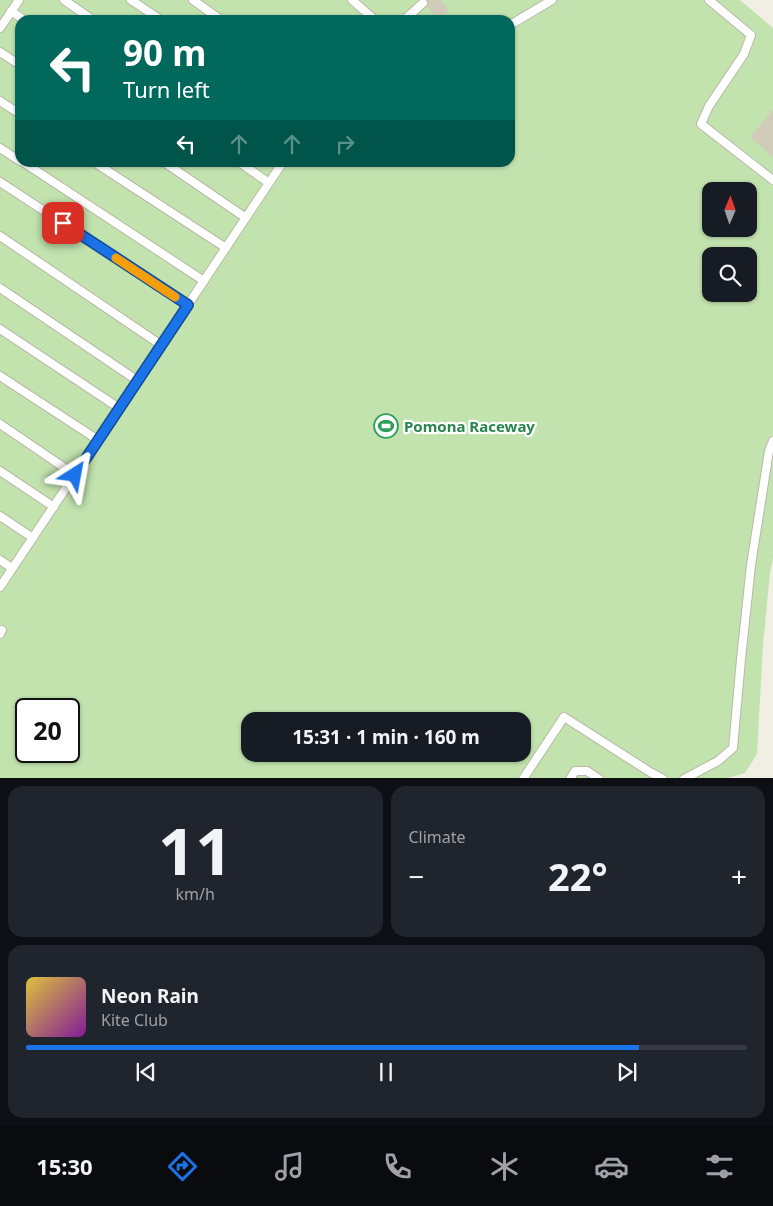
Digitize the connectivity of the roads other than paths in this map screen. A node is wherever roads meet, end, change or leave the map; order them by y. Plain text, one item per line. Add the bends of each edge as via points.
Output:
1 (19, 0) edge
2 (64, 0) edge
3 (131, 0) edge
4 (192, 0) edge
5 (352, 0) edge
6 (552, 0) edge
7 (708, 0) edge
8 (423, 2) dead end
9 (11, 12) junction
10 (16, 15) edge
11 (86, 15) edge
12 (154, 15) edge
13 (214, 15) edge
14 (369, 15) edge
15 (409, 15) edge
16 (515, 22) edge
17 (0, 28) edge
18 (0, 52) edge
19 (15, 62) edge
20 (0, 101) edge
21 (15, 111) edge
22 (0, 148) edge
23 (15, 158) edge
24 (29, 167) edge
25 (102, 167) edge
26 (171, 167) edge
27 (246, 167) edge
28 (280, 167) edge
29 (773, 180) edge
30 (0, 182) edge
31 (269, 183) junction
32 (246, 218) junction
33 (0, 236) edge
34 (226, 248) junction
35 (204, 280) junction
36 (0, 288) edge
37 (188, 305) junction
38 (0, 329) edge
39 (162, 345) junction
40 (0, 376) edge
41 (138, 381) junction
42 (119, 408) junction
43 (0, 424) edge
44 (98, 440) junction
45 (773, 441) edge
46 (0, 471) edge
47 (75, 475) junction
48 (54, 507) junction
49 (0, 516) edge
50 (33, 538) junction
51 (0, 560) edge
52 (12, 568) junction
53 (0, 587) edge
54 (523, 778) edge
55 (570, 778) edge
56 (599, 778) edge
57 (663, 778) edge
58 (684, 778) edge

1 - 9 lane
2 - 11 lane
3 - 12 lane
4 - 13 lane
5 - 14 lane
6 - 16 lane
7 - 29 lane via 751,35 744,54 709,106 701,124
8 - 15 lane
9 - 10 lane
9 - 17 lane
18 - 19 lane
20 - 21 lane
22 - 23 lane
24 - 35 lane
25 - 34 lane
26 - 32 lane
27 - 31 lane
28 - 31 lane
30 - 37 lane
31 - 32 lane
32 - 34 lane
33 - 39 lane
34 - 35 lane
35 - 37 lane
36 - 41 lane
37 - 39 lane
38 - 42 lane
39 - 41 lane
40 - 44 lane
41 - 42 lane
42 - 44 lane
43 - 47 lane
44 - 47 lane
45 - 58 lane via 751,565 733,748
46 - 48 lane
47 - 48 lane
48 - 50 lane
49 - 50 lane
50 - 52 lane
51 - 52 lane
52 - 53 lane
54 - 57 lane via 564,717
55 - 56 lane via 575,771 587,771

